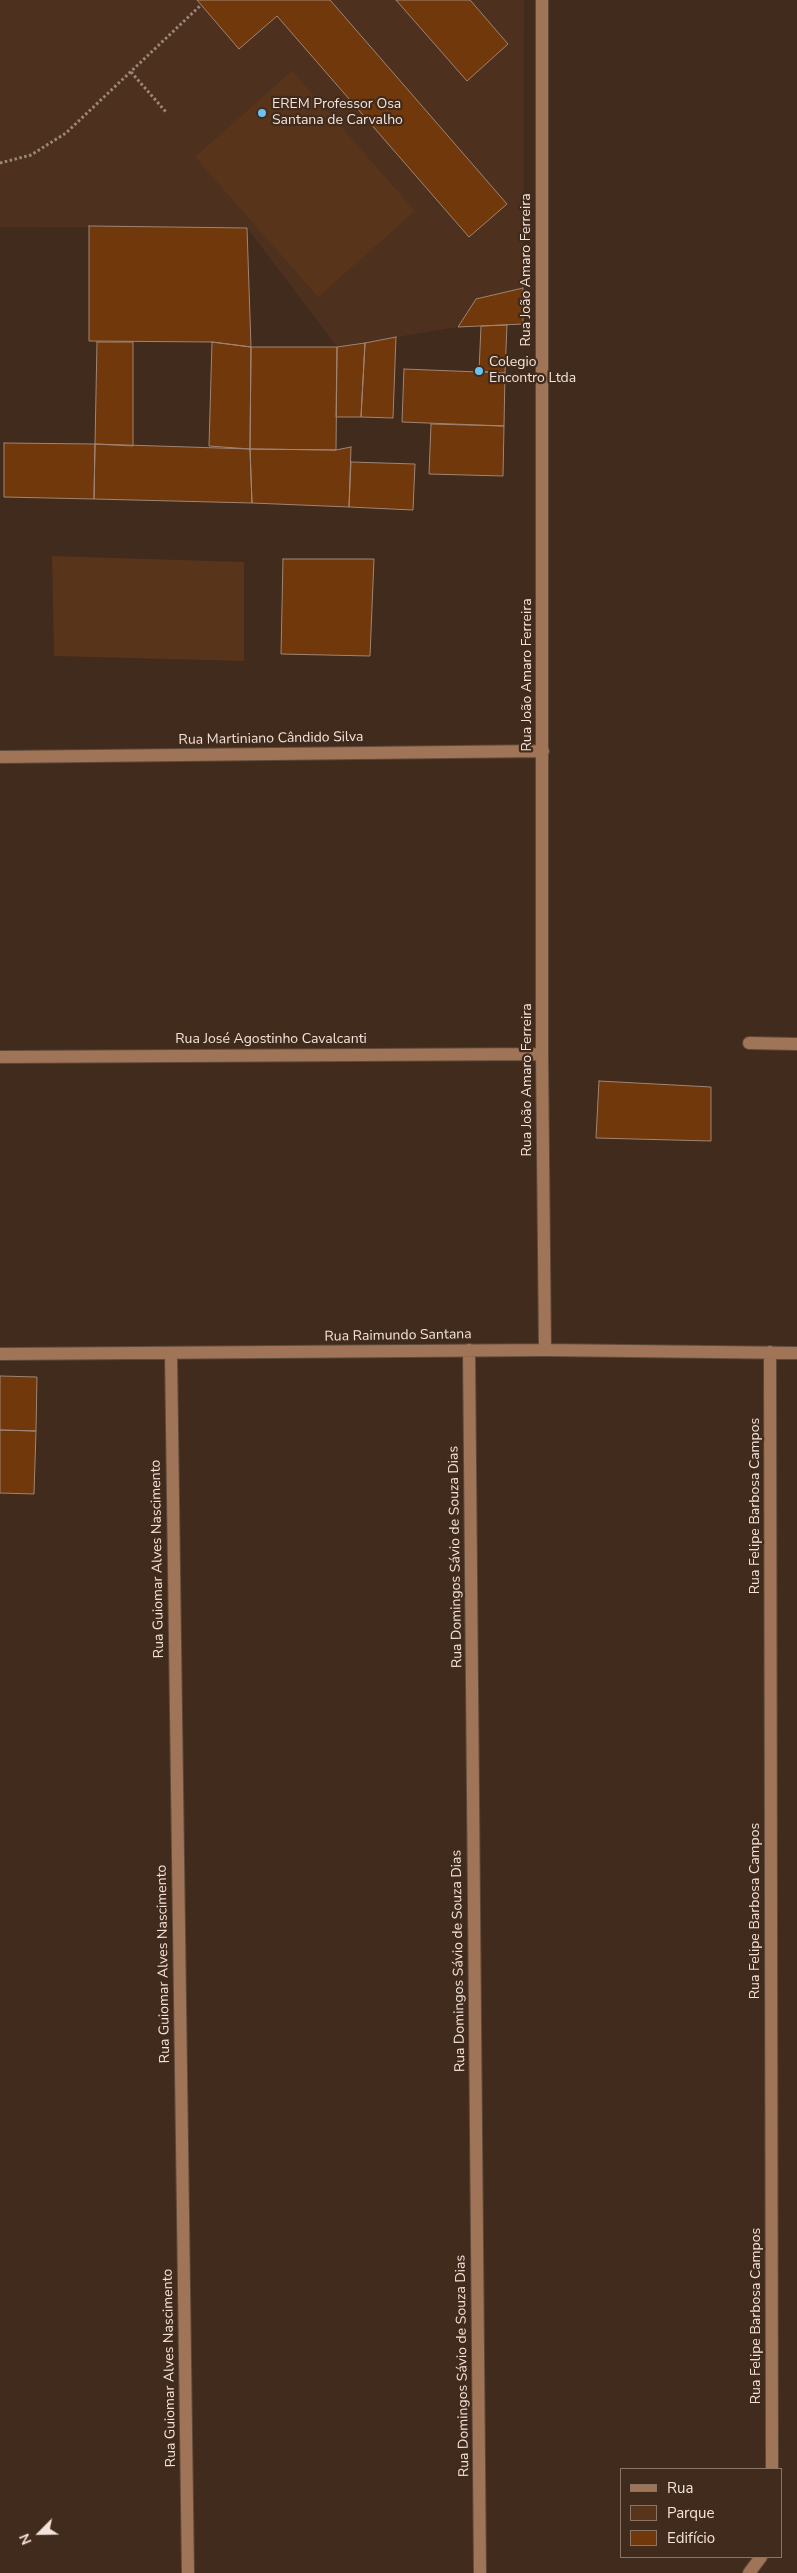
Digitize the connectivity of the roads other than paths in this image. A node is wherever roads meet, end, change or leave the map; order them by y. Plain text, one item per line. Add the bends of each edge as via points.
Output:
1 (542, 0) edge
2 (543, 751) junction
3 (0, 757) edge
4 (749, 1043) dead end
5 (797, 1044) edge
6 (542, 1054) junction
7 (0, 1057) edge
8 (469, 1350) junction
9 (545, 1350) junction
10 (770, 1352) junction
11 (797, 1353) edge
12 (0, 1354) edge
13 (171, 1354) junction
14 (772, 2468) edge
15 (760, 2558) edge
16 (188, 2573) edge
17 (480, 2573) edge
18 (750, 2573) edge

1 - 2 street, Rua João Amaro Ferreira
2 - 3 street, Rua Martiniano Cândido Silva
2 - 6 street, Rua João Amaro Ferreira
4 - 5 street
6 - 7 street, Rua José Agostinho Cavalcanti
6 - 9 street, Rua João Amaro Ferreira
8 - 9 street, Rua Raimundo Santana
8 - 13 street, Rua Raimundo Santana
8 - 17 street, Rua Domingos Sávio de Souza Dias
9 - 10 street, Rua Raimundo Santana
10 - 11 street, Rua Raimundo Santana
10 - 14 street, Rua Felipe Barbosa Campos
12 - 13 street, Rua Raimundo Santana
13 - 16 street, Rua Guiomar Alves Nascimento
15 - 18 street

